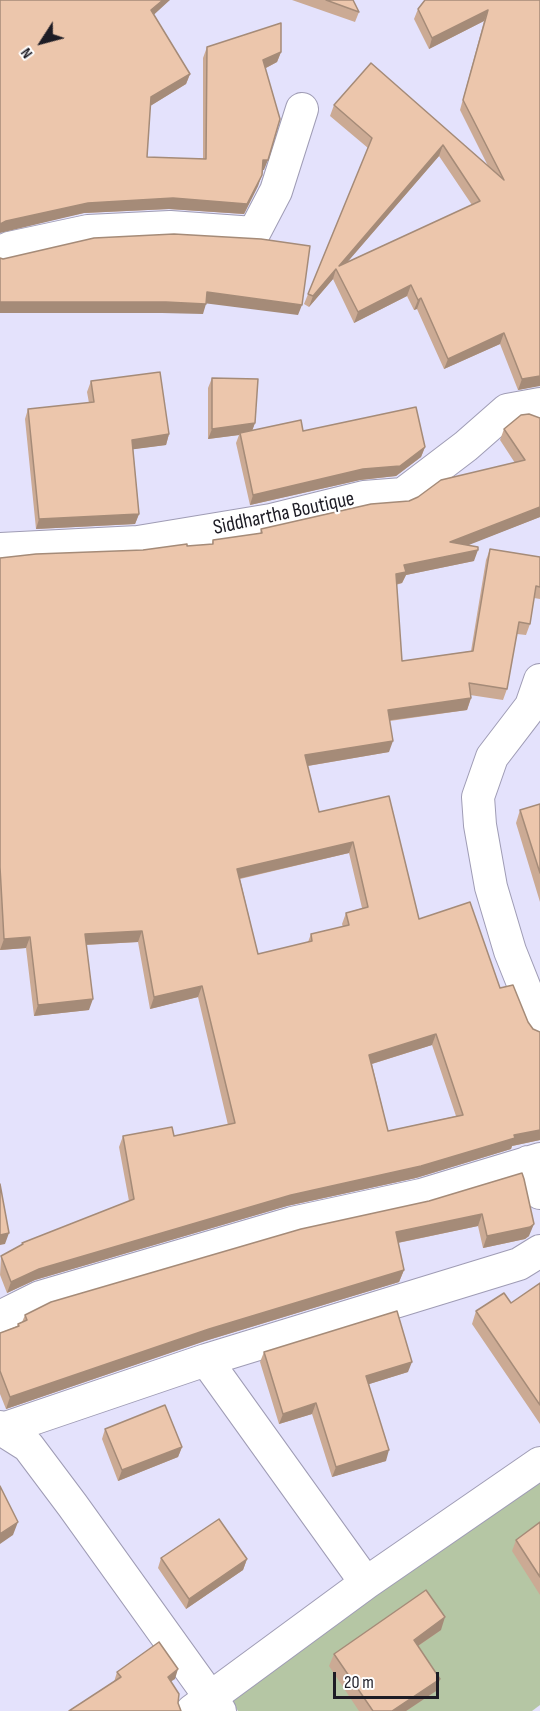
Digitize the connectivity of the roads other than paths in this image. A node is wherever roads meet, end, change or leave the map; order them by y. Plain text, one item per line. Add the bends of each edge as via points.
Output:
1 (302, 109) dead end
2 (0, 252) edge
3 (540, 404) edge
4 (0, 549) edge
5 (540, 680) edge
6 (540, 1026) edge
7 (534, 1160) edge
8 (540, 1193) edge
9 (540, 1251) edge
10 (0, 1317) edge
11 (206, 1360) junction
12 (0, 1429) edge
13 (540, 1463) edge
14 (366, 1583) junction
15 (208, 1707) edge

1 - 2 street via 276,191 254,233 170,227 88,231
3 - 4 street, Siddhartha Boutique via 507,410 403,494 364,497 271,520 138,542
5 - 6 street via 531,706 492,757 478,797 491,887 510,951
7 - 8 street
7 - 10 street via 421,1195 269,1230 40,1297
9 - 11 street via 519,1264
11 - 12 street
11 - 14 street
12 - 15 street via 28,1446 73,1506
13 - 14 street
14 - 15 street

